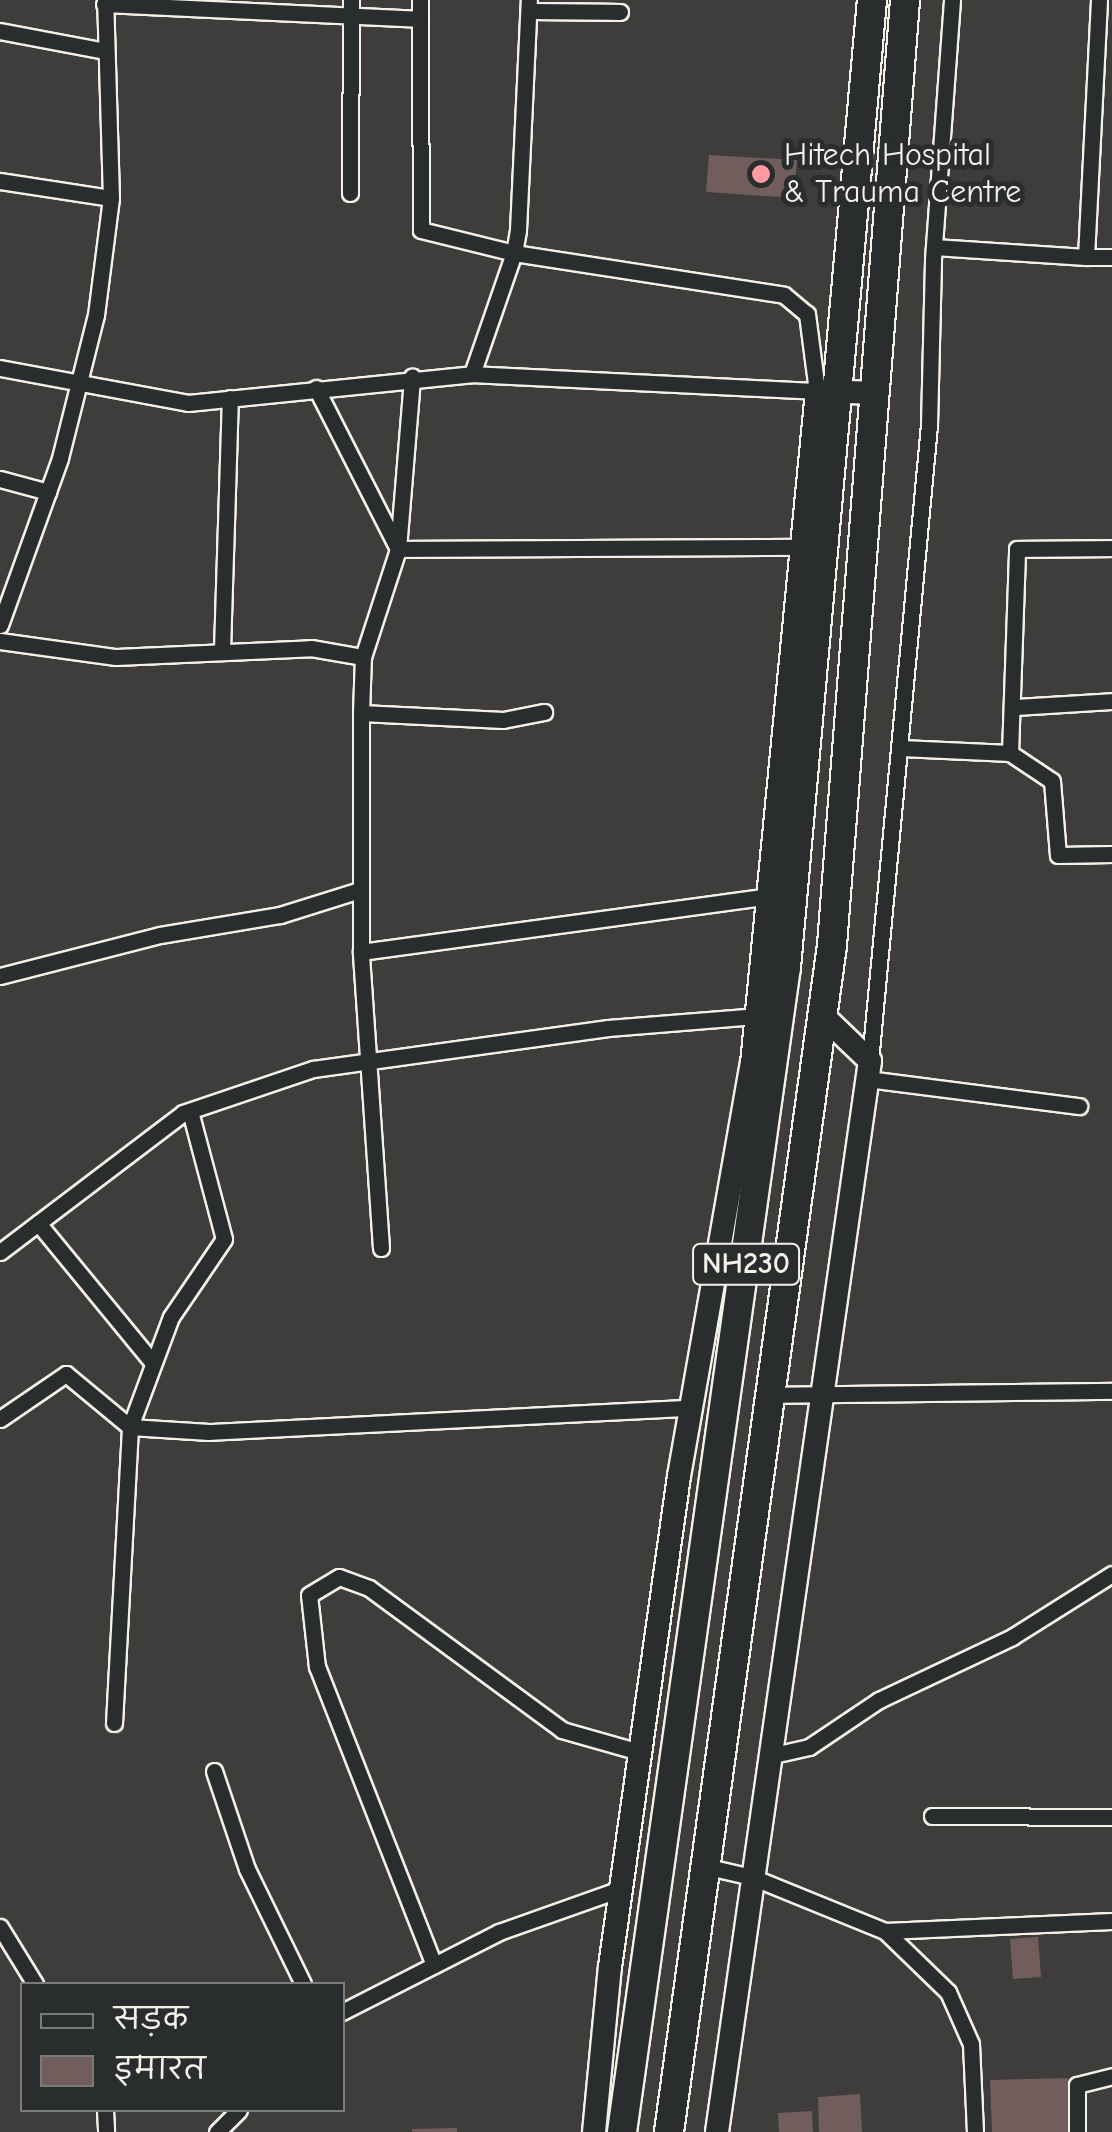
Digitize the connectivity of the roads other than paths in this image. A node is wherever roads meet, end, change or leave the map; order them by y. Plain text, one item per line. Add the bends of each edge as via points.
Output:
1 (420, 0) edge
2 (872, 0) edge
3 (905, 0) edge
4 (952, 0) edge
5 (1099, 0) edge
6 (105, 2) edge
7 (529, 6) edge
8 (351, 8) edge
9 (620, 12) dead end
10 (418, 20) junction
11 (0, 30) edge
12 (105, 50) junction
13 (1104, 66) edge
14 (1112, 155) edge
15 (1092, 156) junction
16 (0, 181) edge
17 (350, 193) dead end
18 (110, 198) junction
19 (934, 247) junction
20 (514, 254) junction
21 (1086, 257) junction
22 (1112, 258) edge
23 (0, 368) edge
24 (472, 374) junction
25 (412, 377) junction
26 (79, 382) junction
27 (316, 388) junction
28 (828, 392) junction
29 (876, 393) junction
30 (230, 398) junction
31 (0, 478) edge
32 (48, 492) junction
33 (805, 547) junction
34 (1112, 548) edge
35 (398, 549) junction
36 (0, 625) edge
37 (0, 641) edge
38 (222, 650) junction
39 (364, 657) junction
40 (1112, 701) edge
41 (1015, 707) junction
42 (544, 712) dead end
43 (361, 713) junction
44 (902, 748) junction
45 (1010, 752) junction
46 (1112, 854) edge
47 (360, 890) junction
48 (768, 896) junction
49 (360, 952) junction
50 (0, 976) edge
51 (756, 1016) junction
52 (824, 1016) junction
53 (764, 1058) junction
54 (368, 1061) junction
55 (868, 1070) junction
56 (1079, 1106) dead end
57 (190, 1111) junction
58 (38, 1223) junction
59 (381, 1248) dead end
60 (0, 1252) edge
61 (153, 1363) junction
62 (1112, 1391) edge
63 (766, 1395) junction
64 (818, 1398) junction
65 (691, 1408) junction
66 (0, 1419) edge
67 (130, 1427) junction
68 (1112, 1574) edge
69 (114, 1724) dead end
70 (643, 1753) junction
71 (769, 1756) junction
72 (214, 1772) dead end
73 (636, 1806) junction
74 (932, 1816) dead end
75 (1112, 1817) edge
76 (664, 1828) junction
77 (704, 1866) junction
78 (752, 1877) junction
79 (623, 1888) junction
80 (1112, 1921) edge
81 (0, 1927) edge
82 (885, 1931) junction
83 (434, 1965) junction
84 (35, 1982) edge
85 (302, 1982) edge
86 (345, 2010) edge
87 (1112, 2076) edge
88 (237, 2112) edge
89 (217, 2132) edge
90 (594, 2132) edge
91 (622, 2132) edge
92 (669, 2132) edge
93 (718, 2132) edge
94 (975, 2132) edge
95 (1077, 2132) edge

1 - 10 street
2 - 28 highway, NH230 via 845,331
3 - 29 highway, NH230
4 - 19 street
5 - 13 street
6 - 8 street
6 - 12 street
7 - 9 street
7 - 20 street
8 - 10 street
8 - 17 street
10 - 20 street via 421,230
11 - 12 street
12 - 18 street
13 - 15 street
14 - 15 street
15 - 21 street
16 - 18 street
18 - 26 street via 96,314
19 - 21 street
19 - 44 street via 929,425
20 - 24 street
20 - 28 street via 784,295 807,314
21 - 22 street
23 - 26 street
24 - 25 street
24 - 28 street
25 - 27 street
25 - 35 street
26 - 30 street via 188,403
26 - 32 street
27 - 30 street
27 - 35 street
28 - 29 street
28 - 33 street
28 - 53 highway, NH230
29 - 52 highway, NH230
30 - 38 street
31 - 32 street
32 - 36 street
33 - 35 street
33 - 48 street
34 - 41 street via 1017,549
35 - 39 street
37 - 38 street via 116,657
38 - 39 street via 311,648
39 - 43 street
40 - 41 street
41 - 45 street
42 - 43 street via 503,720
43 - 47 street
44 - 45 street
44 - 55 street
45 - 46 street via 1052,781 1058,855
47 - 49 street
47 - 50 street
48 - 49 street
48 - 51 street
49 - 54 street
51 - 53 street
51 - 54 street via 608,1028
52 - 55 street
52 - 63 highway, NH230
53 - 65 street
53 - 76 highway, NH230
54 - 57 street via 313,1069
54 - 59 street
55 - 56 street
55 - 64 street
57 - 58 street
57 - 61 street via 224,1239 170,1317
58 - 60 street
58 - 61 street
61 - 67 street
62 - 64 street
63 - 64 street
63 - 77 highway, NH230
64 - 71 street
65 - 67 street via 209,1432
65 - 70 street
66 - 67 street via 66,1374
67 - 69 street
68 - 71 street via 1012,1637 879,1700 809,1746
70 - 73 street
70 - 83 street via 562,1730 370,1588 339,1577 308,1595 317,1667
71 - 78 street
72 - 85 street via 247,1869
73 - 76 street
73 - 79 street
74 - 75 street
76 - 91 highway, NH230
77 - 78 street
77 - 92 highway, NH230
78 - 82 street
78 - 93 street
79 - 83 street via 498,1932
79 - 90 street
80 - 82 street
81 - 84 street
82 - 94 street via 948,1992 972,2044
83 - 86 street
87 - 95 street via 1077,2084
88 - 89 street

